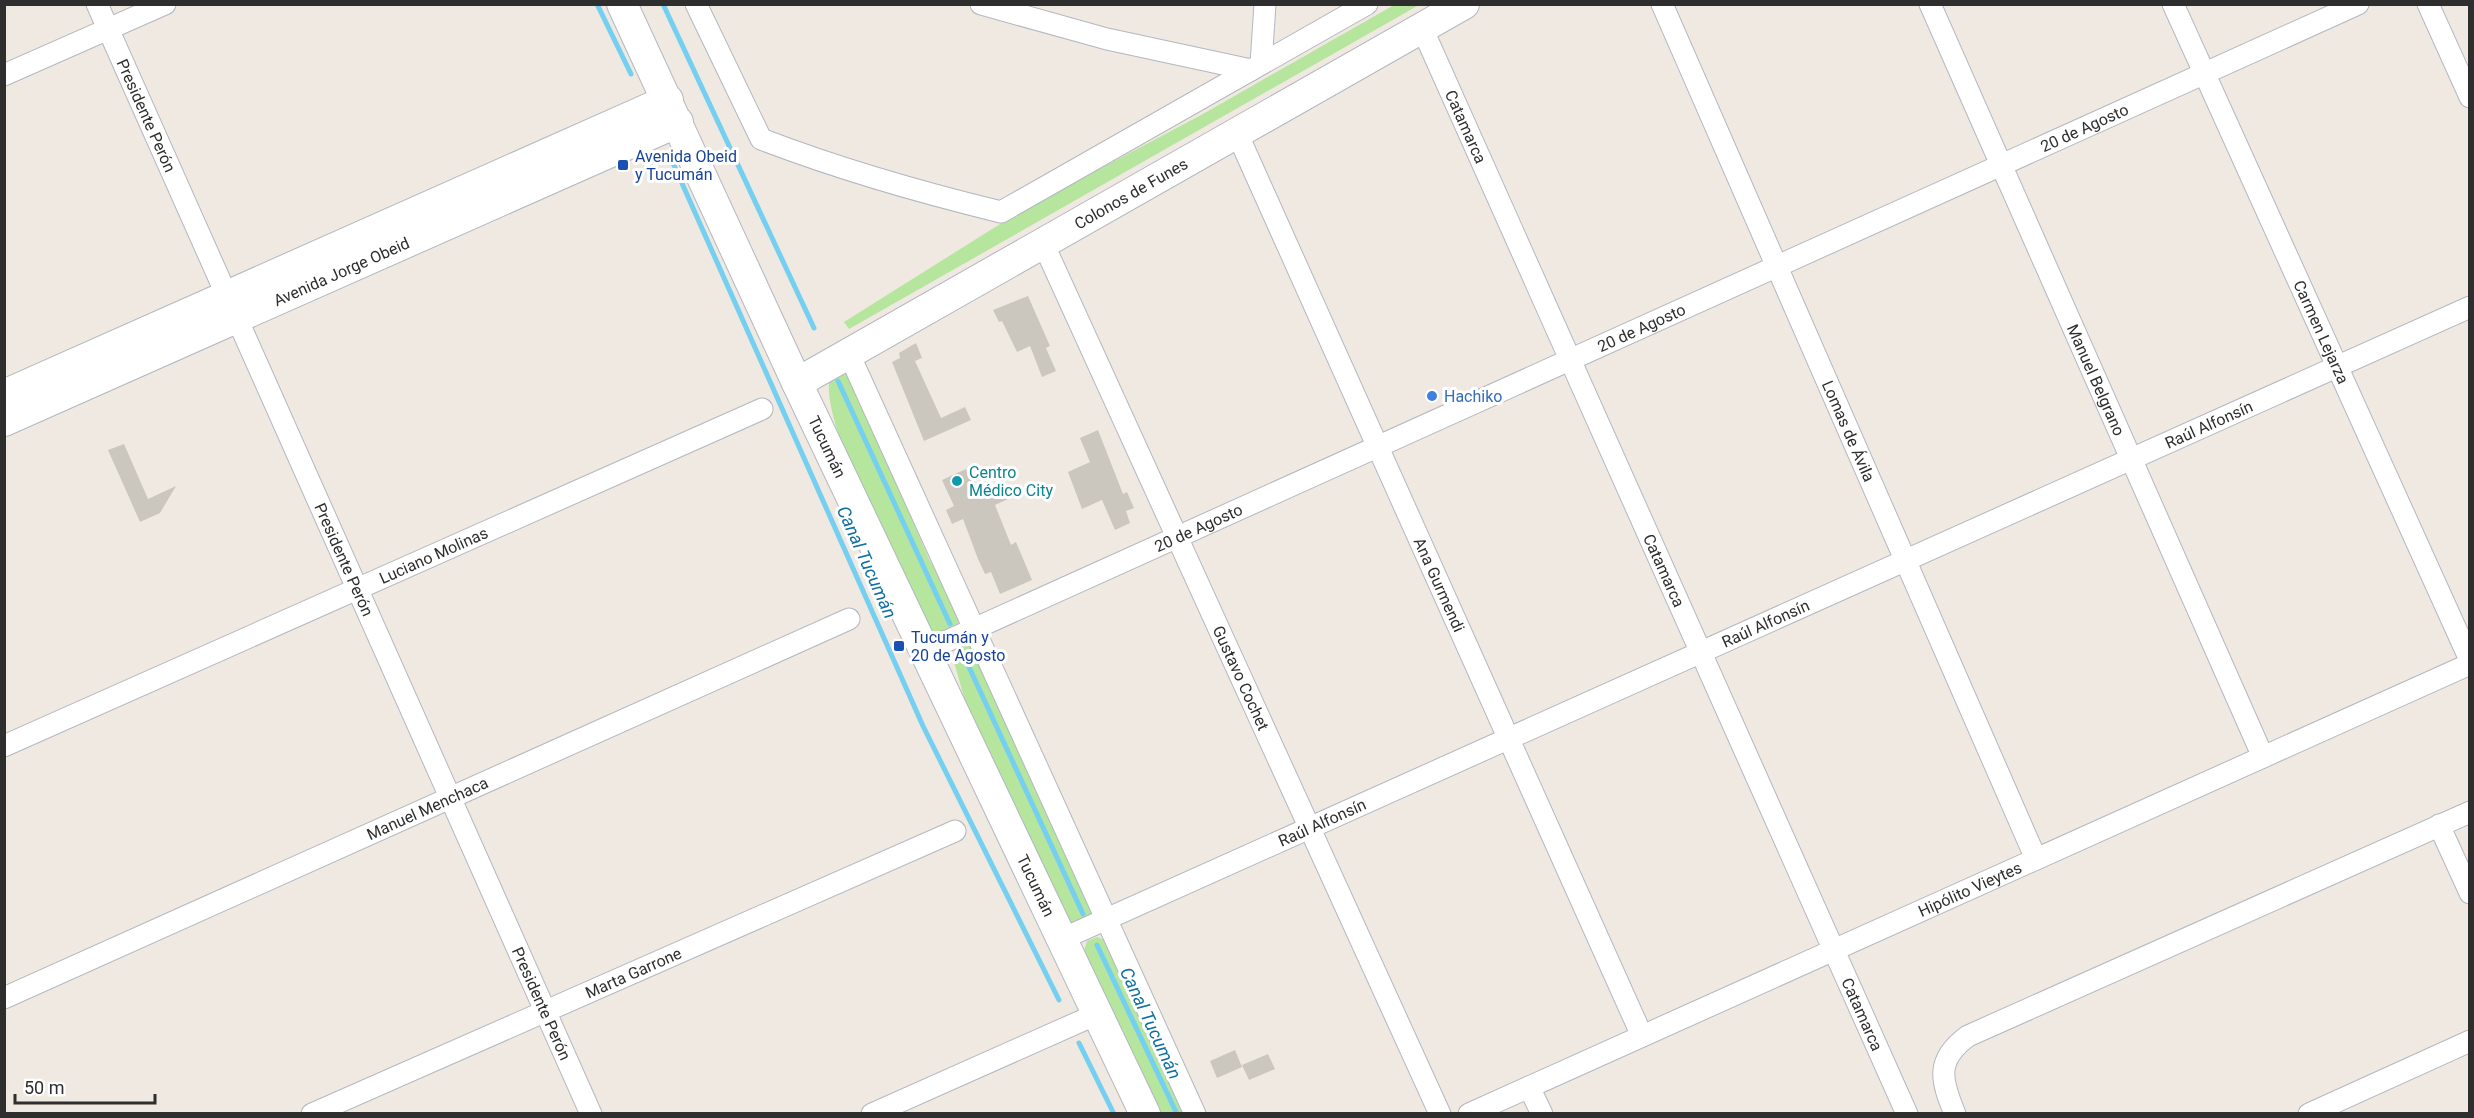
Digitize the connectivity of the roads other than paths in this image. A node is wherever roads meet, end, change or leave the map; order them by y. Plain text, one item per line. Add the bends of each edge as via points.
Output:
1 (97, 4) edge
2 (165, 4) edge
3 (622, 4) edge
4 (696, 4) edge
5 (981, 4) edge
6 (1265, 4) edge
7 (1367, 4) edge
8 (1464, 4) edge
9 (1662, 4) edge
10 (1930, 4) edge
11 (2173, 4) edge
12 (2358, 4) edge
13 (2428, 4) edge
14 (1422, 28) junction
15 (108, 30) junction
16 (1256, 67) junction
17 (2204, 74) junction
18 (4, 75) edge
19 (2469, 97) edge
20 (673, 111) junction
21 (1237, 134) junction
22 (2001, 166) junction
23 (1043, 243) junction
24 (1776, 267) junction
25 (232, 307) junction
26 (2469, 307) edge
27 (849, 354) junction
28 (1570, 360) junction
29 (2337, 366) junction
30 (797, 382) junction
31 (4, 395) edge
32 (762, 409) dead end
33 (4, 421) edge
34 (1377, 447) junction
35 (2131, 459) junction
36 (1177, 537) junction
37 (1905, 560) junction
38 (357, 589) junction
39 (849, 620) dead end
40 (974, 628) junction
41 (925, 651) junction
42 (1700, 652) junction
43 (2469, 662) edge
44 (1508, 738) junction
45 (4, 746) edge
46 (2263, 757) junction
47 (451, 798) junction
48 (2469, 812) edge
49 (2439, 825) junction
50 (1309, 828) junction
51 (955, 831) dead end
52 (2036, 859) junction
53 (2469, 893) edge
54 (1106, 919) junction
55 (1062, 939) junction
56 (1833, 950) junction
57 (4, 998) edge
58 (545, 1011) junction
59 (1097, 1014) junction
60 (1642, 1036) junction
61 (2469, 1041) edge
62 (1529, 1087) junction
63 (312, 1113) edge
64 (591, 1113) edge
65 (872, 1113) edge
66 (1145, 1113) edge
67 (1195, 1113) edge
68 (1440, 1113) edge
69 (1469, 1113) edge
70 (1542, 1113) edge
71 (1907, 1113) edge
72 (1955, 1113) edge
73 (2308, 1113) edge

1 - 15 street, Presidente Perón
2 - 15 street
3 - 20 main road, Tucumán
4 - 16 street via 761,139 916,191 1000,212
5 - 16 street via 1107,39
6 - 16 street
7 - 16 street
8 - 14 main road, Colonos de Funes
9 - 24 street, Lomas de Ávila
10 - 22 street, Manuel Belgrano
11 - 17 street, Carmen Lejarza
12 - 17 street, 20 de Agosto
13 - 19 street
14 - 21 main road, Colonos de Funes
14 - 28 street, Catamarca
15 - 18 street
15 - 25 street, Presidente Perón
17 - 22 street, 20 de Agosto
17 - 29 street, Carmen Lejarza
20 - 25 main road, Avenida Jorge Obeid
20 - 30 main road, Tucumán
21 - 23 main road, Colonos de Funes
21 - 34 street, Ana Gurmendi
22 - 24 street, 20 de Agosto
22 - 35 street, Manuel Belgrano
23 - 27 main road, Colonos de Funes
23 - 36 street, Gustavo Cochet
24 - 28 street, 20 de Agosto
24 - 37 street, Lomas de Ávila
25 - 31 main road, Avenida Jorge Obeid
25 - 33 main road, Avenida Jorge Obeid
25 - 38 street, Presidente Perón
26 - 29 street, Raúl Alfonsín
27 - 30 main road, Colonos de Funes
27 - 40 street
28 - 34 street, 20 de Agosto
28 - 42 street, Catamarca
29 - 35 street, Raúl Alfonsín
29 - 43 street, Carmen Lejarza
30 - 41 main road, Tucumán
32 - 38 street, Luciano Molinas
34 - 36 street, 20 de Agosto
34 - 44 street, Ana Gurmendi
35 - 37 street, Raúl Alfonsín
35 - 46 street, Manuel Belgrano
36 - 40 street, 20 de Agosto
36 - 50 street, Gustavo Cochet
37 - 42 street, Raúl Alfonsín
37 - 52 street, Lomas de Ávila
38 - 45 street, Luciano Molinas
38 - 47 street, Presidente Perón
39 - 47 street, Manuel Menchaca
40 - 41 street, 20 de Agosto
40 - 54 street
41 - 55 main road, Tucumán
42 - 44 street, Raúl Alfonsín
42 - 56 street, Catamarca
43 - 46 street, Hipólito Vieytes
44 - 50 street, Raúl Alfonsín
44 - 60 street, Ana Gurmendi
46 - 52 street, Hipólito Vieytes
47 - 57 street, Manuel Menchaca
47 - 58 street, Presidente Perón
48 - 49 street
49 - 53 street
49 - 72 street via 1968,1036 1953,1046 1943,1075
50 - 54 street, Raúl Alfonsín
50 - 68 street, Gustavo Cochet
51 - 58 street, Marta Garrone
52 - 56 street, Hipólito Vieytes
54 - 55 street, Raúl Alfonsín
54 - 67 street
55 - 59 main road, Tucumán
56 - 60 street, Hipólito Vieytes
56 - 71 street, Catamarca
58 - 63 street, Marta Garrone
58 - 64 street, Presidente Perón
59 - 65 street
59 - 66 main road, Tucumán
60 - 62 street, Hipólito Vieytes
61 - 73 street
62 - 69 street, Hipólito Vieytes
62 - 70 street

